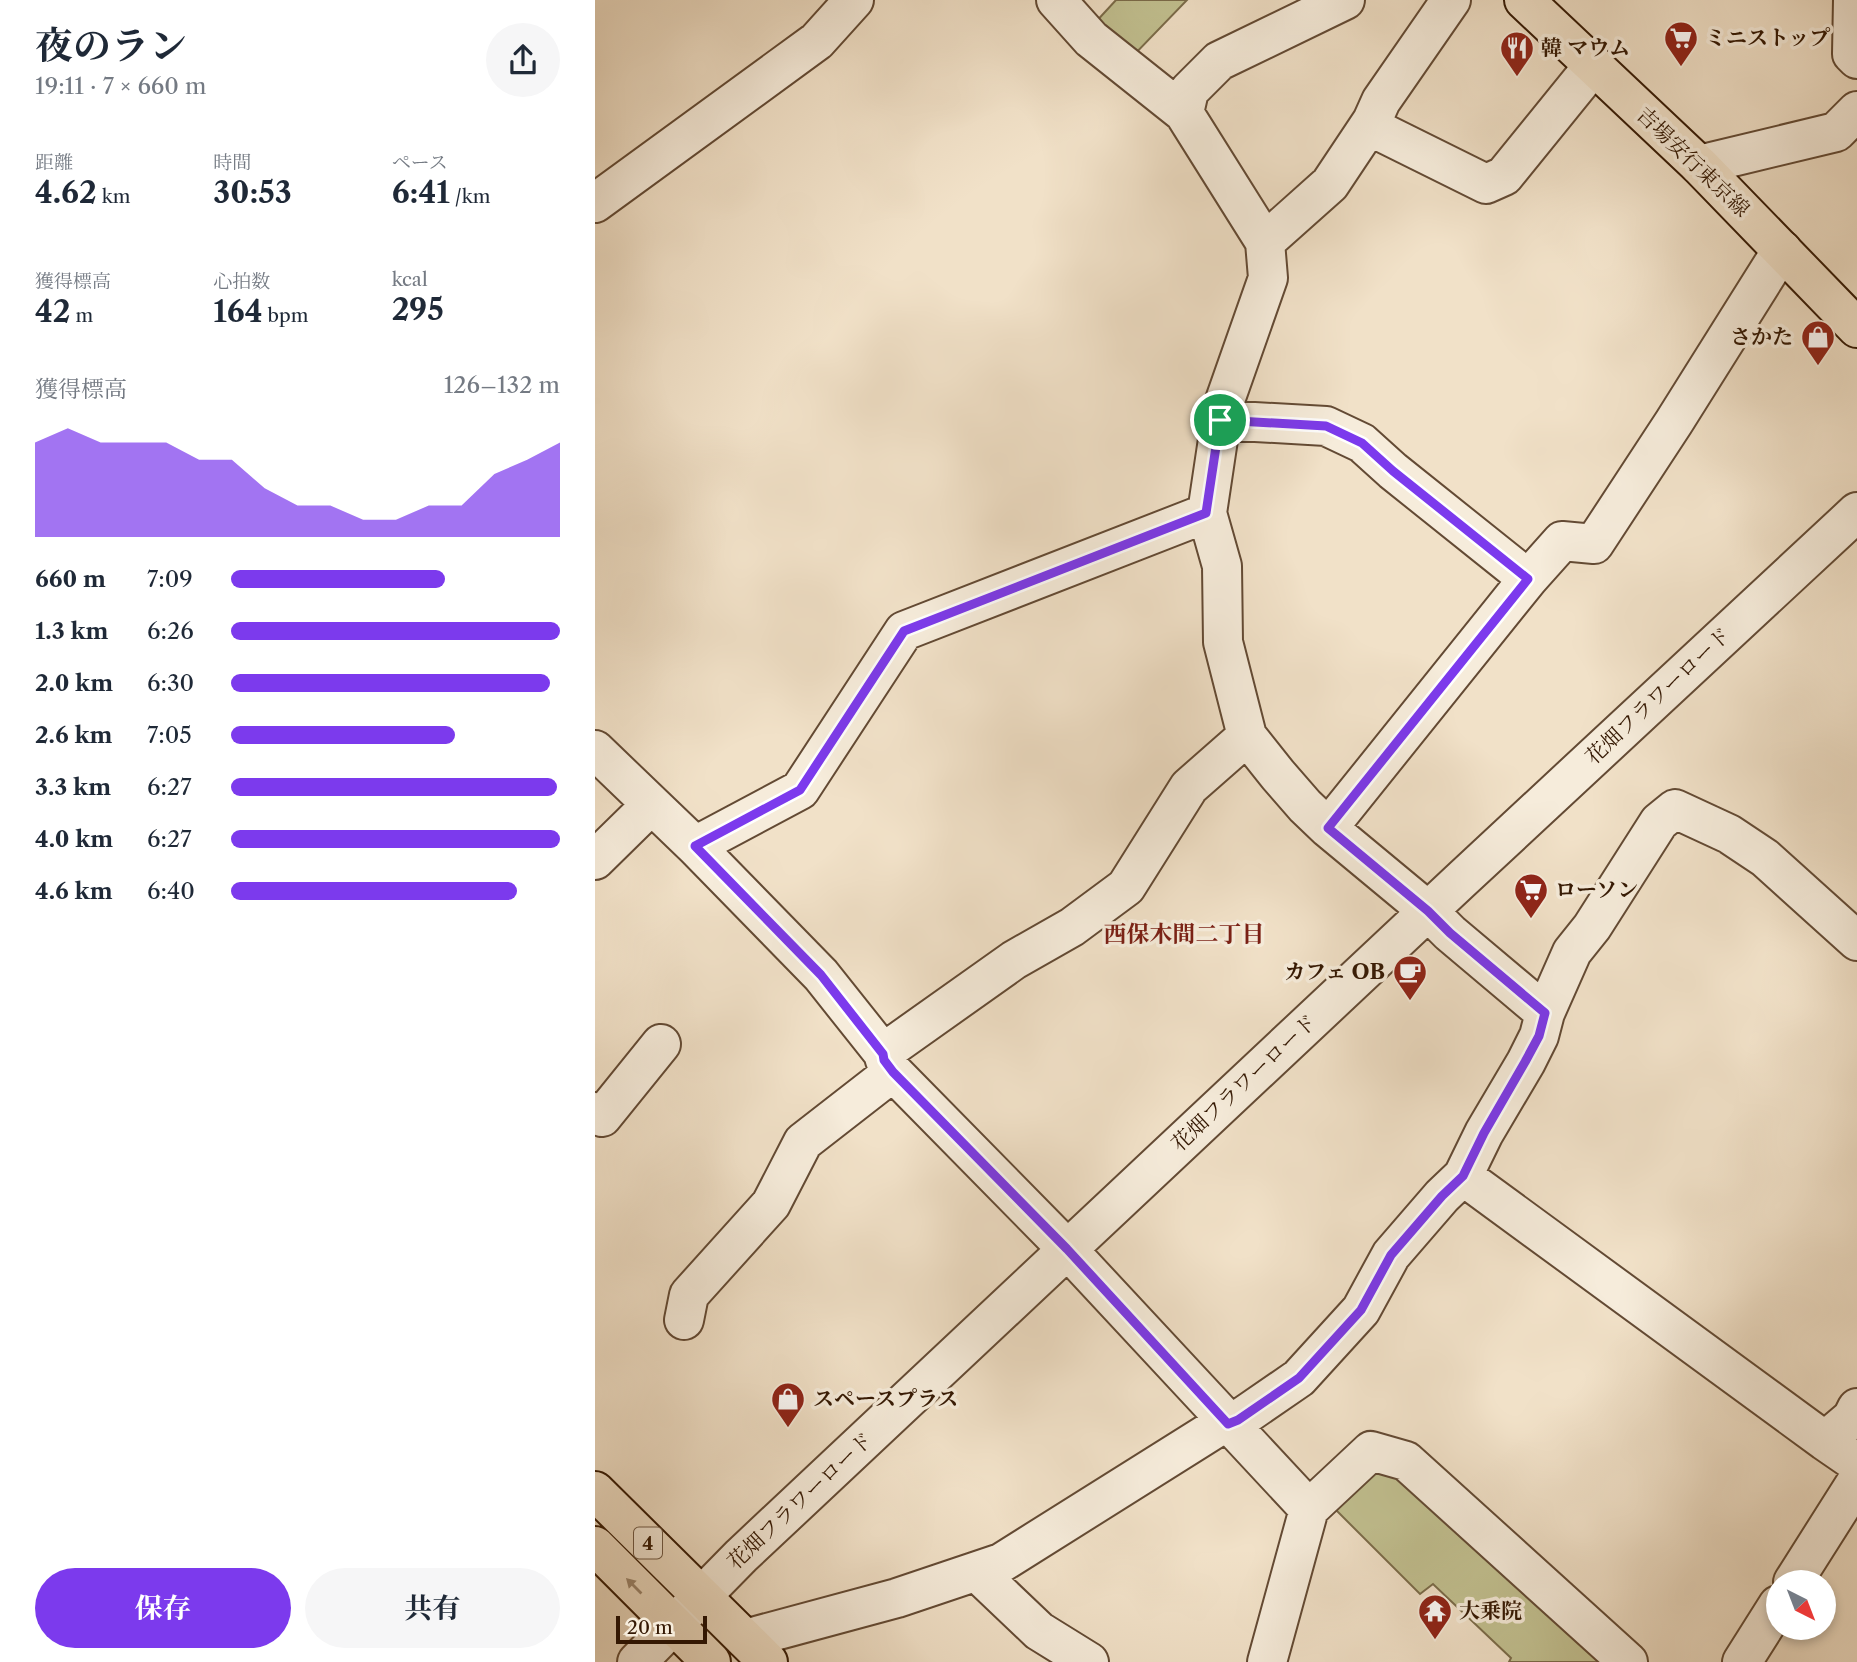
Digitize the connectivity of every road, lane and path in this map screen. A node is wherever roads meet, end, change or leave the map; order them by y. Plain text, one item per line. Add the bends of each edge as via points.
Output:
1 (854, 0) edge
2 (1056, 0) edge
3 (1345, 0) edge
4 (1451, 0) edge
5 (1524, 0) edge
6 (1853, 0) edge
7 (1857, 58) edge
8 (1594, 65) junction
9 (1857, 111) edge
10 (1184, 113) junction
11 (1369, 126) junction
12 (1699, 165) junction
13 (595, 203) edge
14 (1265, 242) junction
15 (1782, 250) junction
16 (1857, 328) edge
17 (1220, 420) junction
18 (1857, 512) edge
19 (1206, 513) junction
20 (1528, 579) junction
21 (1247, 736) junction
22 (595, 750) edge
23 (651, 805) junction
24 (1328, 828) junction
25 (695, 846) junction
26 (595, 860) edge
27 (1428, 911) junction
28 (1857, 941) edge
29 (1545, 1013) junction
30 (661, 1044) dead end
31 (888, 1063) junction
32 (595, 1112) edge
33 (1463, 1176) junction
34 (1067, 1249) junction
35 (684, 1320) dead end
36 (1857, 1408) edge
37 (1228, 1424) junction
38 (1825, 1441) junction
39 (1857, 1463) edge
40 (1857, 1481) edge
41 (595, 1491) edge
42 (1309, 1509) junction
43 (595, 1546) edge
44 (1801, 1570) edge
45 (977, 1572) junction
46 (701, 1596) junction
47 (1766, 1624) edge
48 (673, 1625) junction
49 (757, 1651) edge
50 (637, 1662) edge
51 (711, 1662) edge
52 (1089, 1662) edge
53 (1267, 1662) edge
54 (1628, 1662) edge
55 (1742, 1662) edge

1 - 13 street via 817,41
2 - 10 street via 1091,39
3 - 10 street via 1219,61 1189,91
4 - 11 street
5 - 8 main road, 吉場安行東京線
6 - 7 street via 1852,54
8 - 11 street via 1504,176 1486,184
8 - 12 main road, 吉場安行東京線
9 - 12 street via 1836,132
10 - 14 street
11 - 14 street via 1330,184
12 - 15 main road, 吉場安行東京線
14 - 17 street via 1268,278
15 - 16 main road, 吉場安行東京線
15 - 20 street via 1594,544 1562,541
17 - 19 street
17 - 20 street via 1326,426 1362,443
18 - 27 street, 花畑フラワーロード
19 - 21 street via 1222,566 1223,642
19 - 25 street via 904,631 800,790
20 - 24 street
21 - 24 street
21 - 31 street via 1189,787 1126,887 1072,927 1014,960
22 - 23 street
23 - 25 street
23 - 26 street
24 - 27 street
25 - 31 street via 821,975
27 - 29 street
27 - 34 street, 花畑フラワーロード
28 - 29 street via 1765,859 1729,834 1675,809 1659,822 1572,952
29 - 33 street via 1539,1036
30 - 32 street via 602,1117
31 - 34 street
31 - 35 street via 803,1142 771,1204 689,1295
33 - 37 street via 1391,1255 1361,1310 1299,1378
33 - 38 street
34 - 37 street
34 - 46 street, 花畑フラワーロード
36 - 38 street
37 - 42 street
37 - 45 street via 1001,1563
38 - 39 street
40 - 44 street
41 - 46 main road, 4
42 - 53 street
42 - 54 street via 1371,1451 1406,1461
48 -> 43 main road, 4
45 - 49 street
45 - 52 street via 1039,1631
46 - 48 street, 花畑フラワーロード
46 - 49 main road, 4
47 - 55 street
48 - 50 street, 花畑フラワーロード
48 - 51 main road, 4

